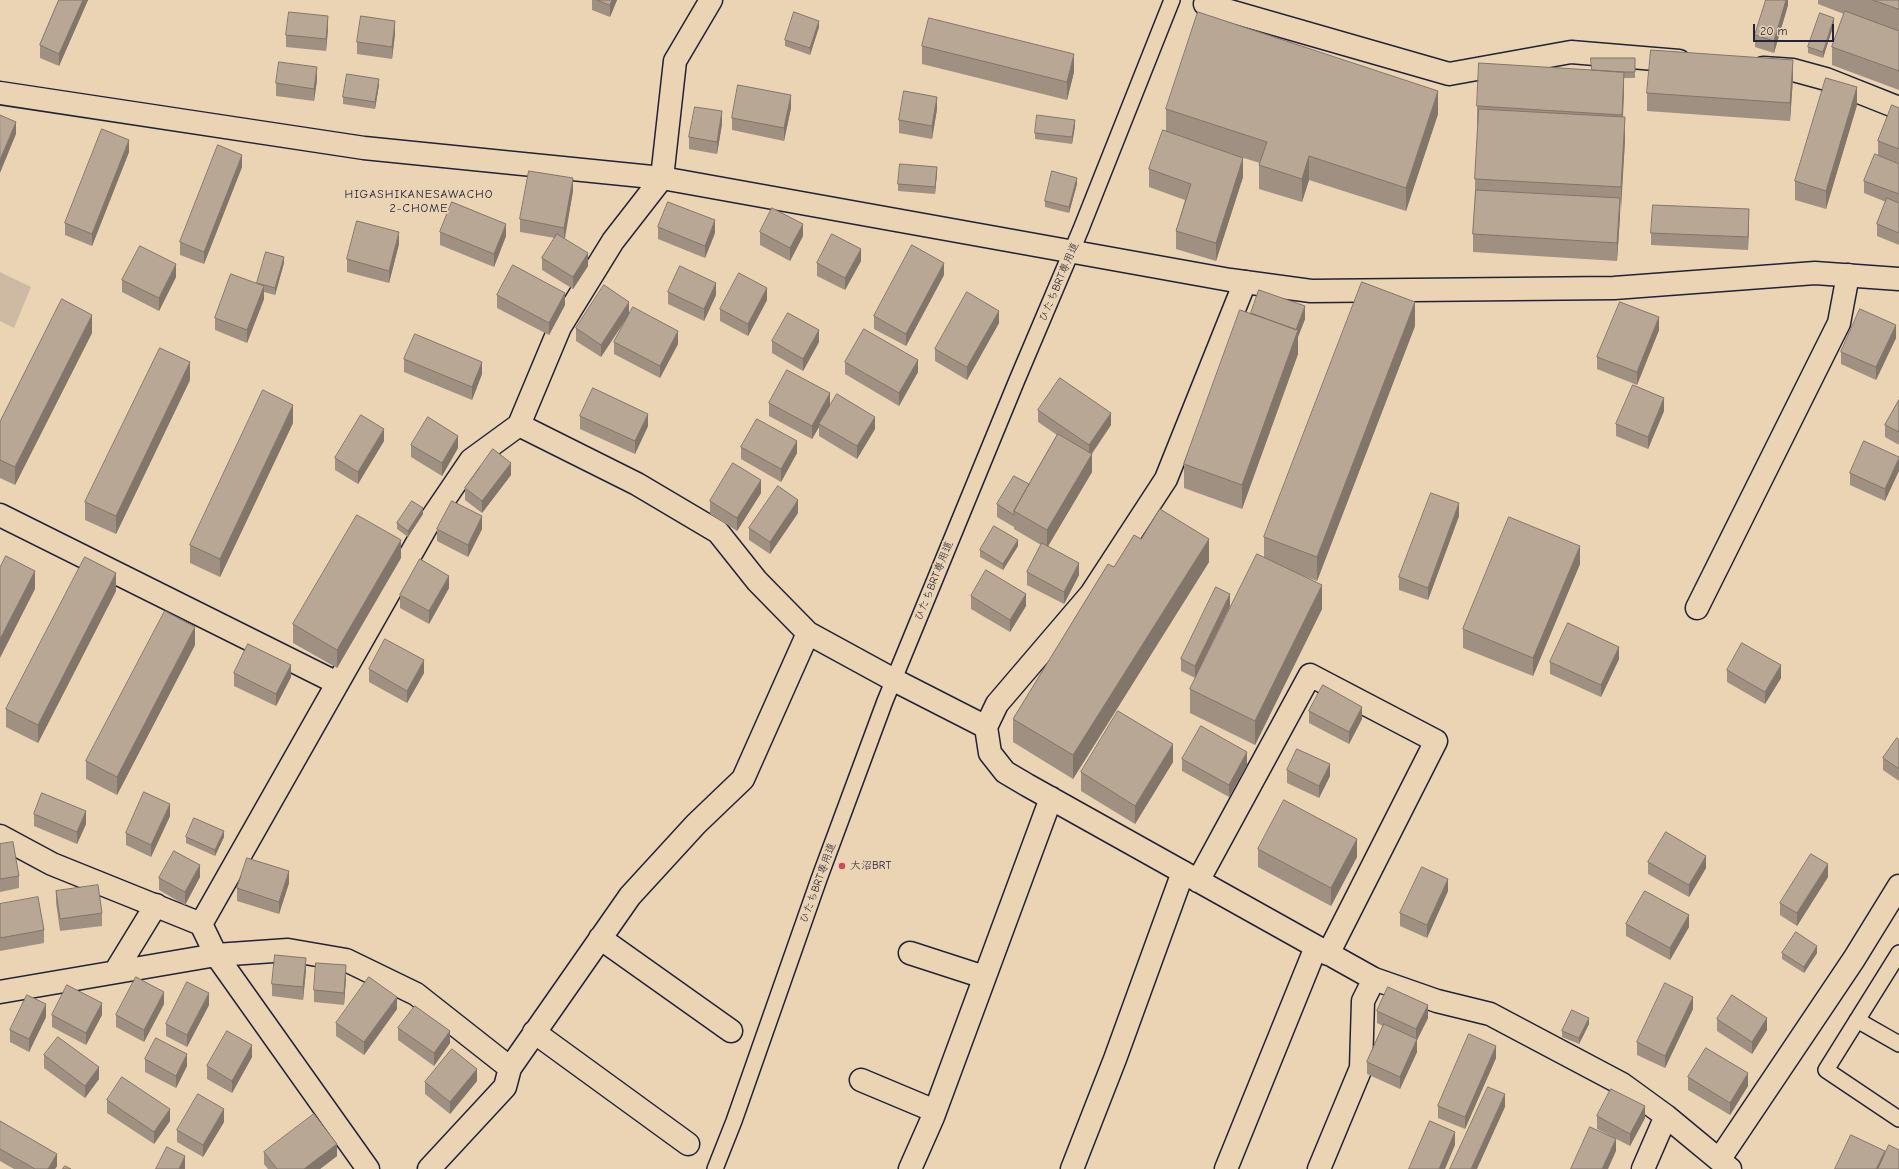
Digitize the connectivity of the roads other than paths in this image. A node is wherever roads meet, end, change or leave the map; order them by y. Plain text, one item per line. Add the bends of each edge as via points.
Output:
1 (711, 0) edge
2 (1172, 0) edge
3 (1205, 4) dead end
4 (1698, 62) edge
5 (1745, 66) edge
6 (0, 93) edge
7 (1899, 108) edge
8 (662, 178) junction
9 (1072, 251) junction
10 (1848, 275) junction
11 (1899, 279) edge
12 (1245, 282) junction
13 (519, 425) junction
14 (0, 516) edge
15 (1697, 608) dead end
16 (808, 633) junction
17 (894, 680) junction
18 (337, 684) junction
19 (986, 727) junction
20 (1050, 798) junction
21 (0, 836) edge
22 (1190, 877) junction
23 (1899, 886) edge
24 (156, 906) junction
25 (202, 924) junction
26 (600, 938) junction
27 (1322, 951) junction
28 (910, 953) dead end
29 (1899, 953) edge
30 (216, 955) junction
31 (115, 972) junction
32 (984, 977) junction
33 (1374, 979) junction
34 (0, 992) edge
35 (1857, 1020) junction
36 (534, 1032) junction
37 (731, 1032) dead end
38 (1899, 1044) edge
39 (510, 1068) junction
40 (861, 1080) dead end
41 (935, 1111) junction
42 (1666, 1116) junction
43 (1899, 1119) edge
44 (688, 1144) dead end
45 (1725, 1164) edge
46 (368, 1169) edge
47 (429, 1169) edge
48 (715, 1169) edge
49 (910, 1169) edge
50 (1072, 1169) edge
51 (1226, 1169) edge
52 (1319, 1169) edge
53 (1643, 1169) edge

1 - 8 street via 675,61
2 - 9 lane, ひたちBRT専用道
3 - 4 street via 1449,74 1571,52
5 - 7 street via 1793,70 1826,79
6 - 8 street via 364,148
8 - 9 street
8 - 13 street via 613,241 560,327
9 - 12 street
9 - 17 lane, ひたちBRT専用道
10 - 11 street
10 - 12 street via 1815,273 1614,288 1311,291
10 - 15 street via 1839,323
12 - 19 street via 1166,478 1091,594 997,704
13 - 16 street via 636,484 718,532 757,581
13 - 18 street via 471,460 429,522
14 - 18 street
16 - 17 street
16 - 26 street via 742,779 696,824 630,896
17 - 19 street
17 - 48 lane, ひたちBRT専用道 via 818,879
18 - 25 street
19 - 20 street via 990,753 1005,772
20 - 22 street
20 - 32 street
21 - 24 street via 52,864
22 - 27 street
22 - 27 street via 1310,674 1436,741
22 - 50 street
23 - 45 street
24 - 25 street
24 - 31 street
25 - 30 street
26 - 36 street
26 - 37 street
27 - 33 street
27 - 51 street
28 - 32 street
29 - 35 lane
30 - 31 street
30 - 39 street via 288,950 346,960 416,994
30 - 46 street
31 - 34 street
32 - 41 street
33 - 42 street via 1437,1001 1490,1014 1622,1084
33 - 52 street via 1363,1001 1361,1068
35 - 38 lane
35 - 43 lane via 1826,1070
36 - 39 street
36 - 44 street
39 - 47 street via 506,1087
40 - 41 street
41 - 49 street
42 - 45 street
42 - 53 street

